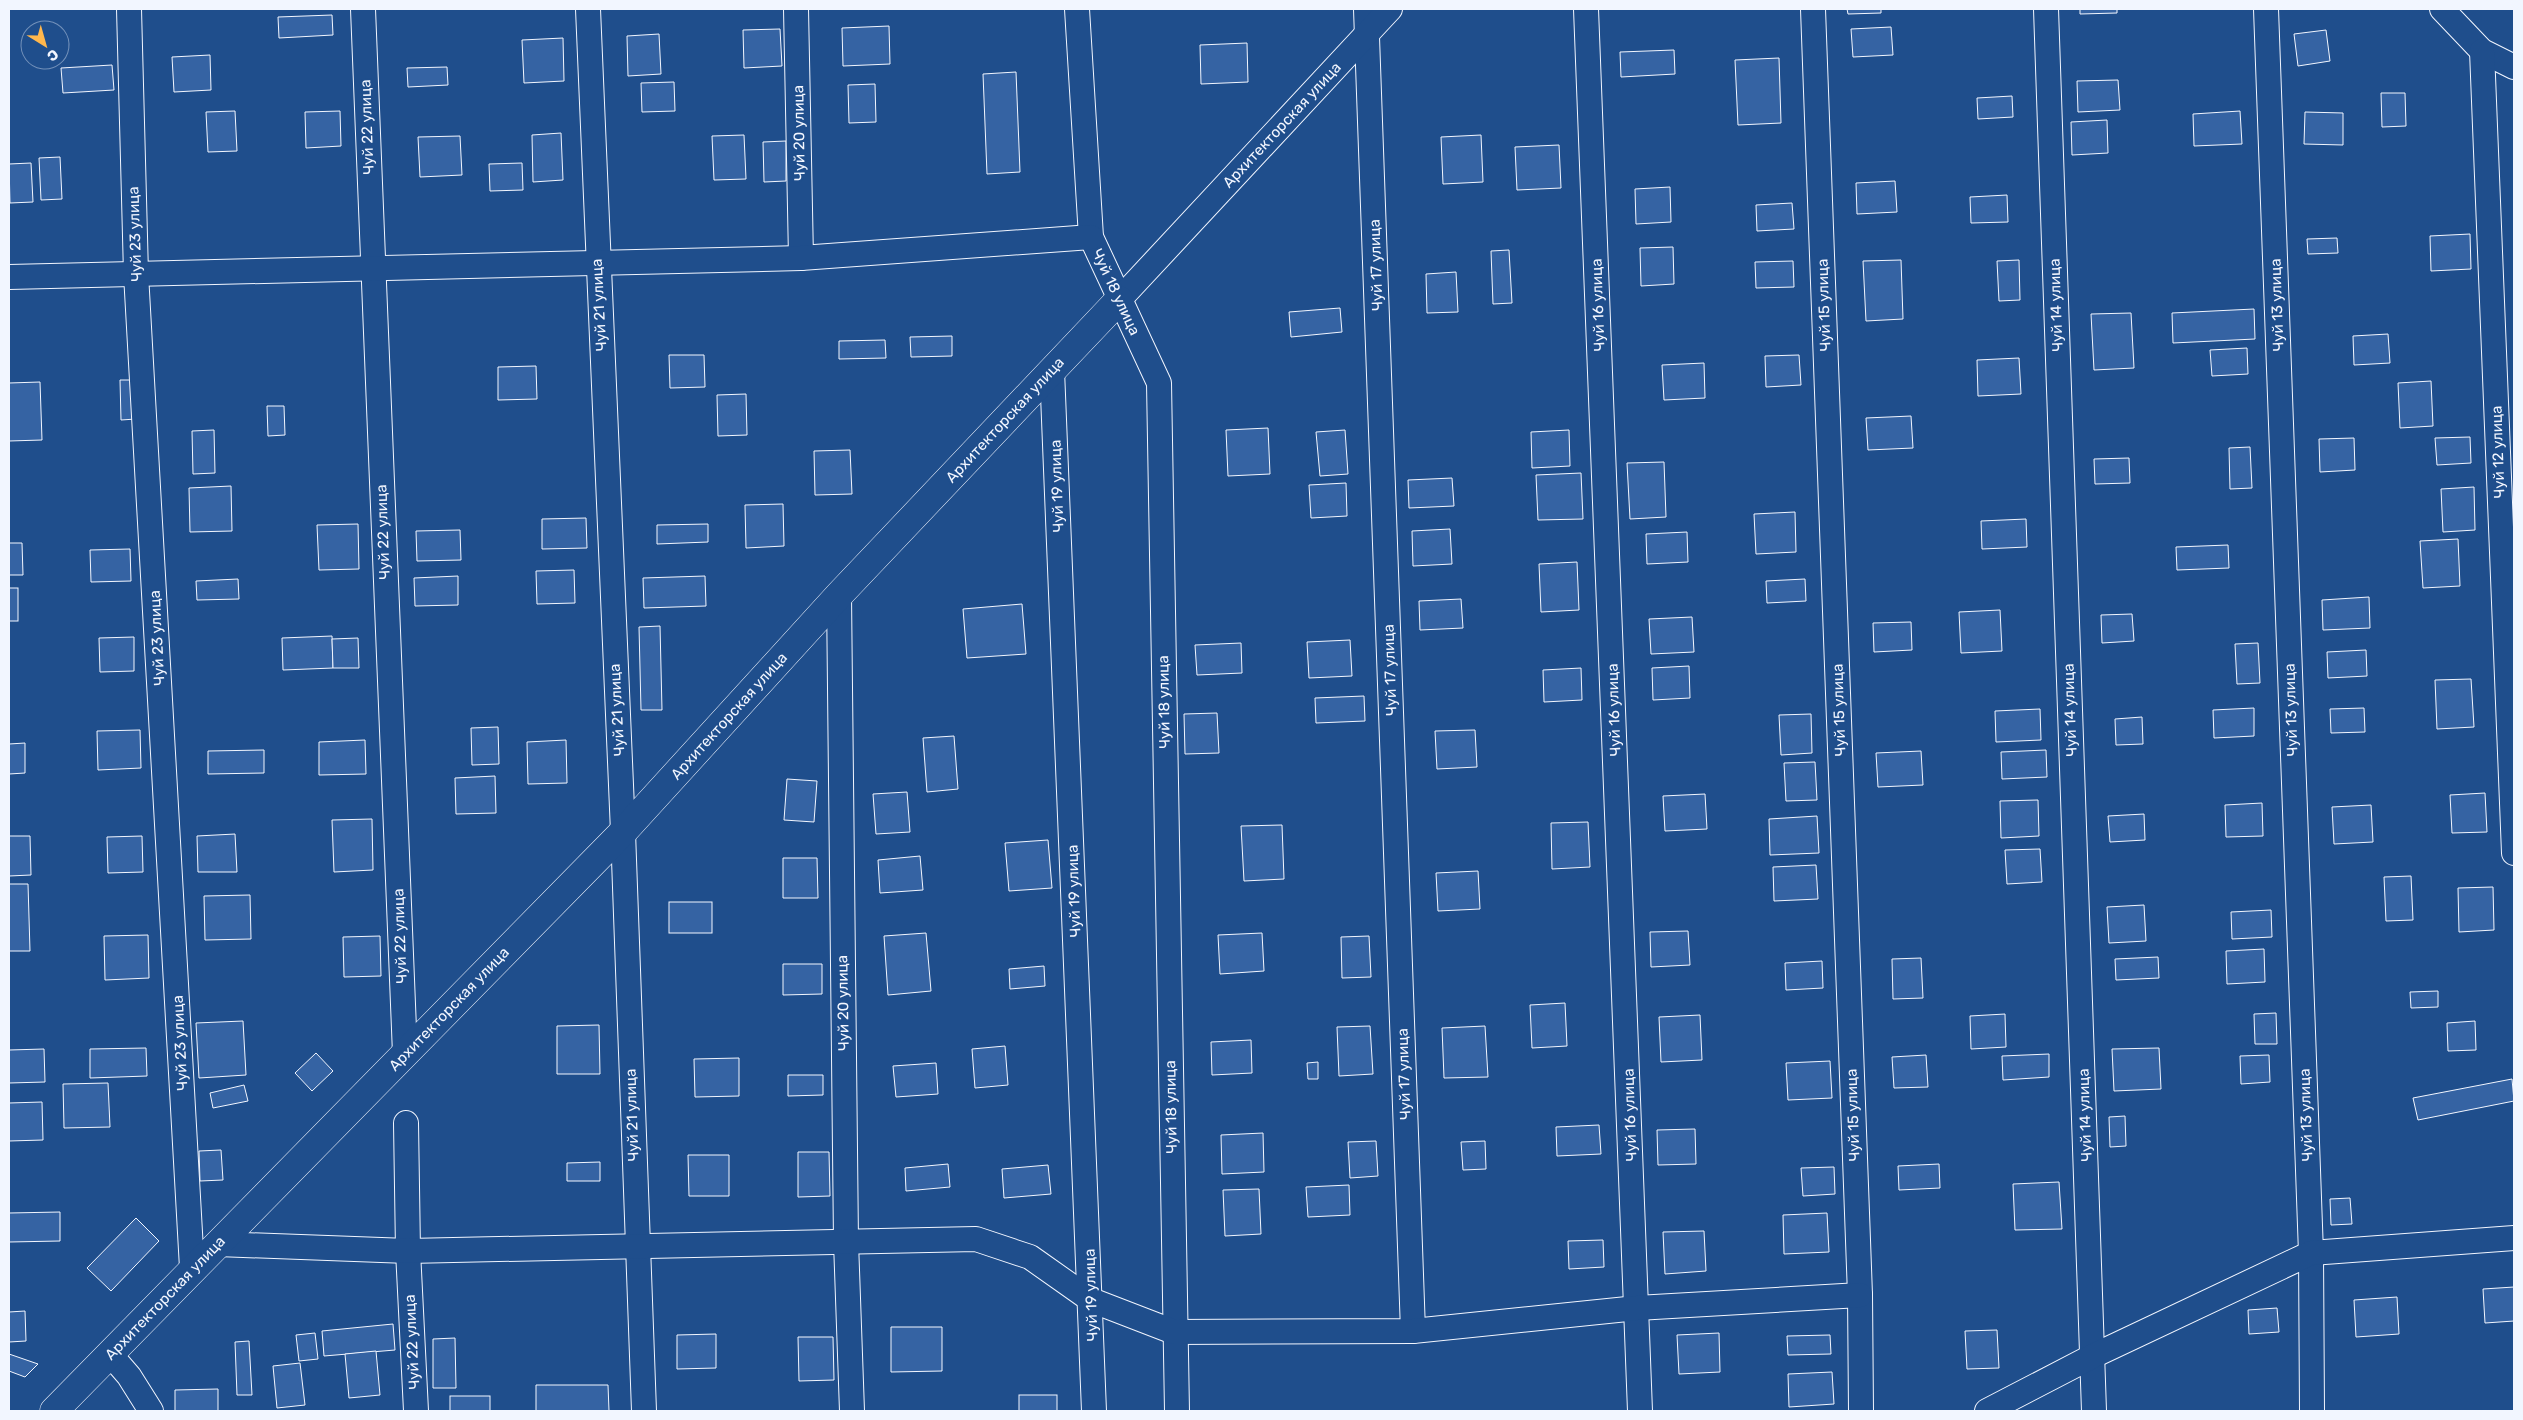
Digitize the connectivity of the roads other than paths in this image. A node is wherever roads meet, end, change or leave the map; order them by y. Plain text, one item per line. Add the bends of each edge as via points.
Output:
1 (129, 9) edge
2 (363, 9) edge
3 (588, 9) edge
4 (796, 9) edge
5 (1076, 9) edge
6 (1366, 9) edge
7 (1390, 9) edge
8 (1586, 9) edge
9 (1813, 9) edge
10 (2046, 9) edge
11 (2266, 9) edge
12 (2442, 9) edge
13 (1368, 32) junction
14 (2482, 52) junction
15 (2514, 67) edge
16 (1091, 237) junction
17 (801, 258) junction
18 (597, 263) junction
19 (372, 268) junction
20 (136, 274) junction
21 (9, 277) edge
22 (1119, 300) junction
23 (1052, 370) junction
24 (839, 595) junction
25 (623, 832) junction
26 (2514, 853) edge
27 (405, 1054) junction
28 (406, 1123) dead end
29 (2514, 1238) edge
30 (846, 1242) junction
31 (217, 1244) junction
32 (637, 1246) junction
33 (408, 1251) junction
34 (2311, 1253) junction
35 (192, 1268) junction
36 (1860, 1295) junction
37 (1091, 1300) junction
38 (1637, 1308) junction
39 (1413, 1330) junction
40 (1174, 1332) junction
41 (110, 1354) junction
42 (2093, 1356) junction
43 (54, 1411) edge
44 (151, 1411) edge
45 (416, 1411) edge
46 (644, 1411) edge
47 (852, 1411) edge
48 (1094, 1411) edge
49 (1177, 1411) edge
50 (1640, 1411) edge
51 (1861, 1411) edge
52 (1988, 1411) edge
53 (2094, 1411) edge
54 (2312, 1411) edge

1 - 20 street, Чуй 23 улица
2 - 19 street, Чуй 22 улица
3 - 18 street, Чуй 21 улица
4 - 17 street, Чуй 20 улица
5 - 16 street, Чуй 18 улица
6 - 13 street, Чуй 17 улица
7 - 13 street, Архитекторская улица
8 - 38 street, Чуй 16 улица
9 - 36 street, Чуй 15 улица
10 - 42 street, Чуй 14 улица
11 - 34 street, Чуй 13 улица
12 - 14 street
13 - 22 street, Архитекторская улица
13 - 39 street, Чуй 17 улица
14 - 15 street
14 - 26 street, Чуй 12 улица
16 - 17 street
16 - 22 street, Чуй 18 улица
17 - 18 street
18 - 19 street
18 - 25 street, Чуй 21 улица
19 - 20 street
19 - 27 street, Чуй 22 улица
20 - 21 street
20 - 35 street, Чуй 23 улица
22 - 23 street, Архитекторская улица
22 - 40 street, Чуй 18 улица via 1159,383
23 - 24 street, Архитекторская улица
23 - 37 street, Чуй 19 улица
24 - 25 street, Архитекторская улица
24 - 30 street, Чуй 20 улица
25 - 27 street, Архитекторская улица
25 - 32 street, Чуй 21 улица
27 - 31 street, Архитекторская улица
28 - 33 street, Чуй 22 улица
29 - 34 street
30 - 32 street
30 - 37 street via 976,1239 1030,1257
30 - 47 street, Чуй 20 улица
31 - 33 street
31 - 35 street, Архитекторская улица
32 - 33 street
32 - 46 street, Чуй 21 улица
33 - 45 street, Чуй 22 улица
34 - 42 street
34 - 54 street, Чуй 13 улица
35 - 41 street, Архитекторская улица
36 - 38 street
36 - 51 street, Чуй 15 улица
37 - 40 street
37 - 48 street, Чуй 19 улица
38 - 39 street
38 - 50 street, Чуй 16 улица
39 - 40 street
40 - 49 street, Чуй 18 улица
41 - 43 street, Архитекторская улица
41 - 44 street via 129,1376
42 - 52 street
42 - 53 street, Чуй 14 улица

